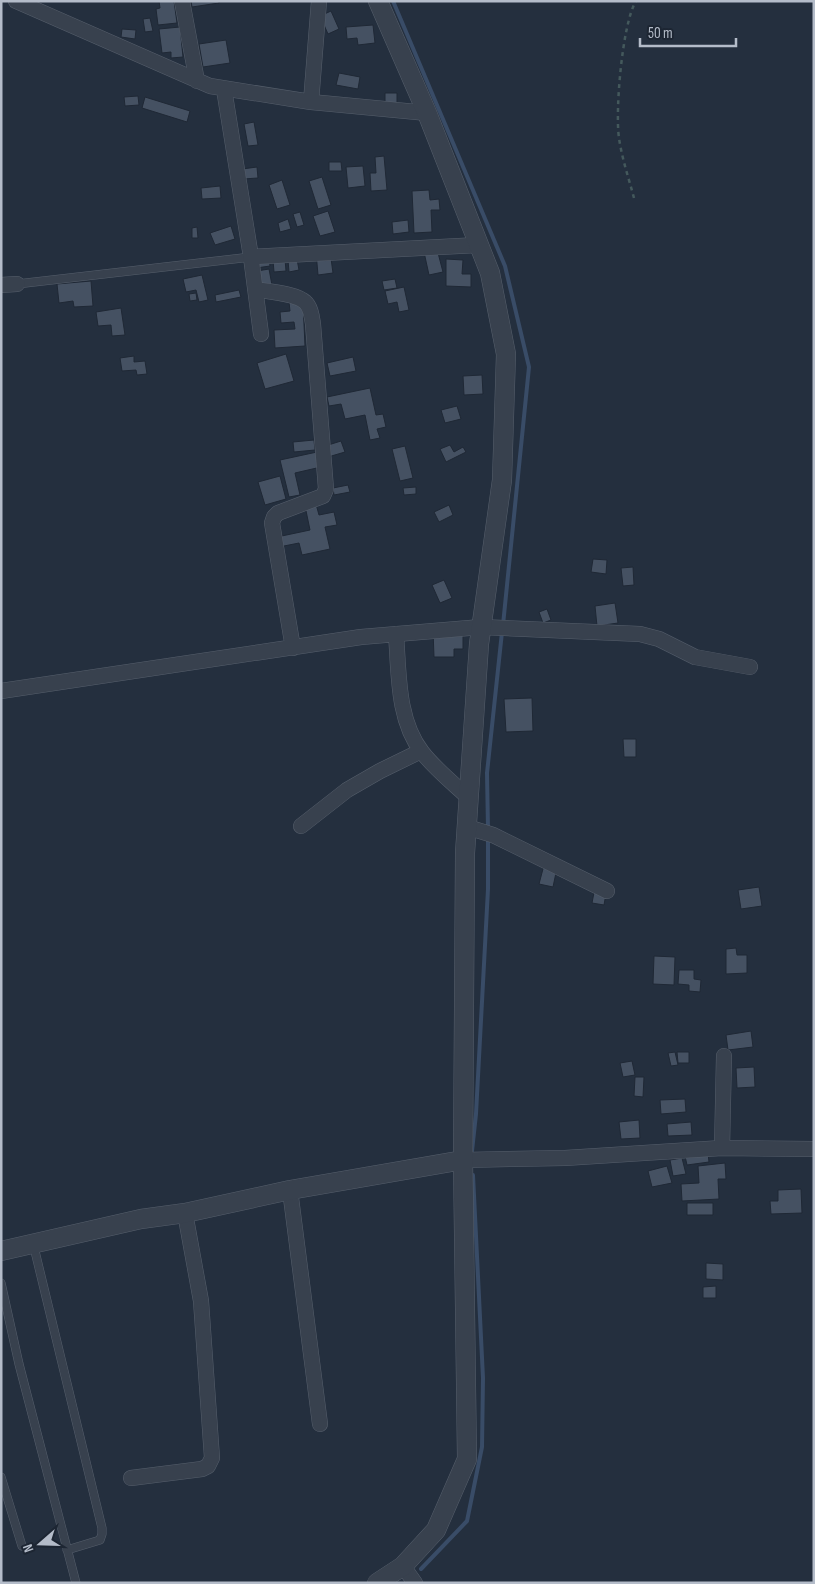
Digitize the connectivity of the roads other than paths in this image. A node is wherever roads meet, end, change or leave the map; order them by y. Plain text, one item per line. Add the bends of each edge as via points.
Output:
1 (16, 1) edge
2 (182, 1) edge
3 (319, 1) edge
4 (378, 1) edge
5 (197, 81) junction
6 (224, 89) junction
7 (311, 102) junction
8 (426, 113) junction
9 (478, 245) junction
10 (251, 257) junction
11 (17, 284) joint
12 (1, 285) edge
13 (255, 289) junction
14 (261, 334) dead end
15 (492, 628) junction
16 (396, 634) junction
17 (293, 648) junction
18 (750, 667) dead end
19 (1, 692) edge
20 (421, 751) junction
21 (469, 798) junction
22 (301, 826) dead end
23 (470, 827) junction
24 (607, 891) dead end
25 (724, 1056) dead end
26 (722, 1148) junction
27 (814, 1149) edge
28 (463, 1160) junction
29 (290, 1190) junction
30 (185, 1213) junction
31 (33, 1243) junction
32 (1, 1251) edge
33 (1, 1283) edge
34 (320, 1424) dead end
35 (1, 1477) edge
36 (131, 1478) dead end
37 (22, 1546) dead end
38 (67, 1550) junction
39 (403, 1566) junction
40 (76, 1583) edge
41 (377, 1583) edge
42 (415, 1583) edge

1 - 5 street
2 - 5 street
3 - 7 street
4 - 8 street
5 - 6 street
6 - 7 street
6 - 10 street
7 - 8 street
8 - 9 street
9 - 10 street
9 - 15 street via 490,273 506,354
10 - 11 lane
10 - 13 street
11 - 12 street
13 - 14 street
13 - 17 street via 297,297 306,302 313,324 326,489 323,496 315,500 278,512 272,523
15 - 16 street
15 - 18 street via 640,634 659,639 695,657
15 - 21 street
16 - 17 street
16 - 20 street via 401,698 411,733
17 - 19 street
20 - 21 street
20 - 22 street via 347,790
21 - 23 street
23 - 24 street
23 - 28 street via 465,853
25 - 26 street
26 - 27 street
26 - 28 street via 565,1158
28 - 29 street
28 - 39 street via 467,1459 436,1530
29 - 30 street
29 - 34 street
30 - 31 street via 140,1219
30 - 36 street via 201,1301 212,1458 202,1469
31 - 32 street
31 - 38 lane via 102,1528 100,1540
33 - 38 lane
35 - 37 lane
38 - 40 lane
39 - 41 street
39 - 42 street

